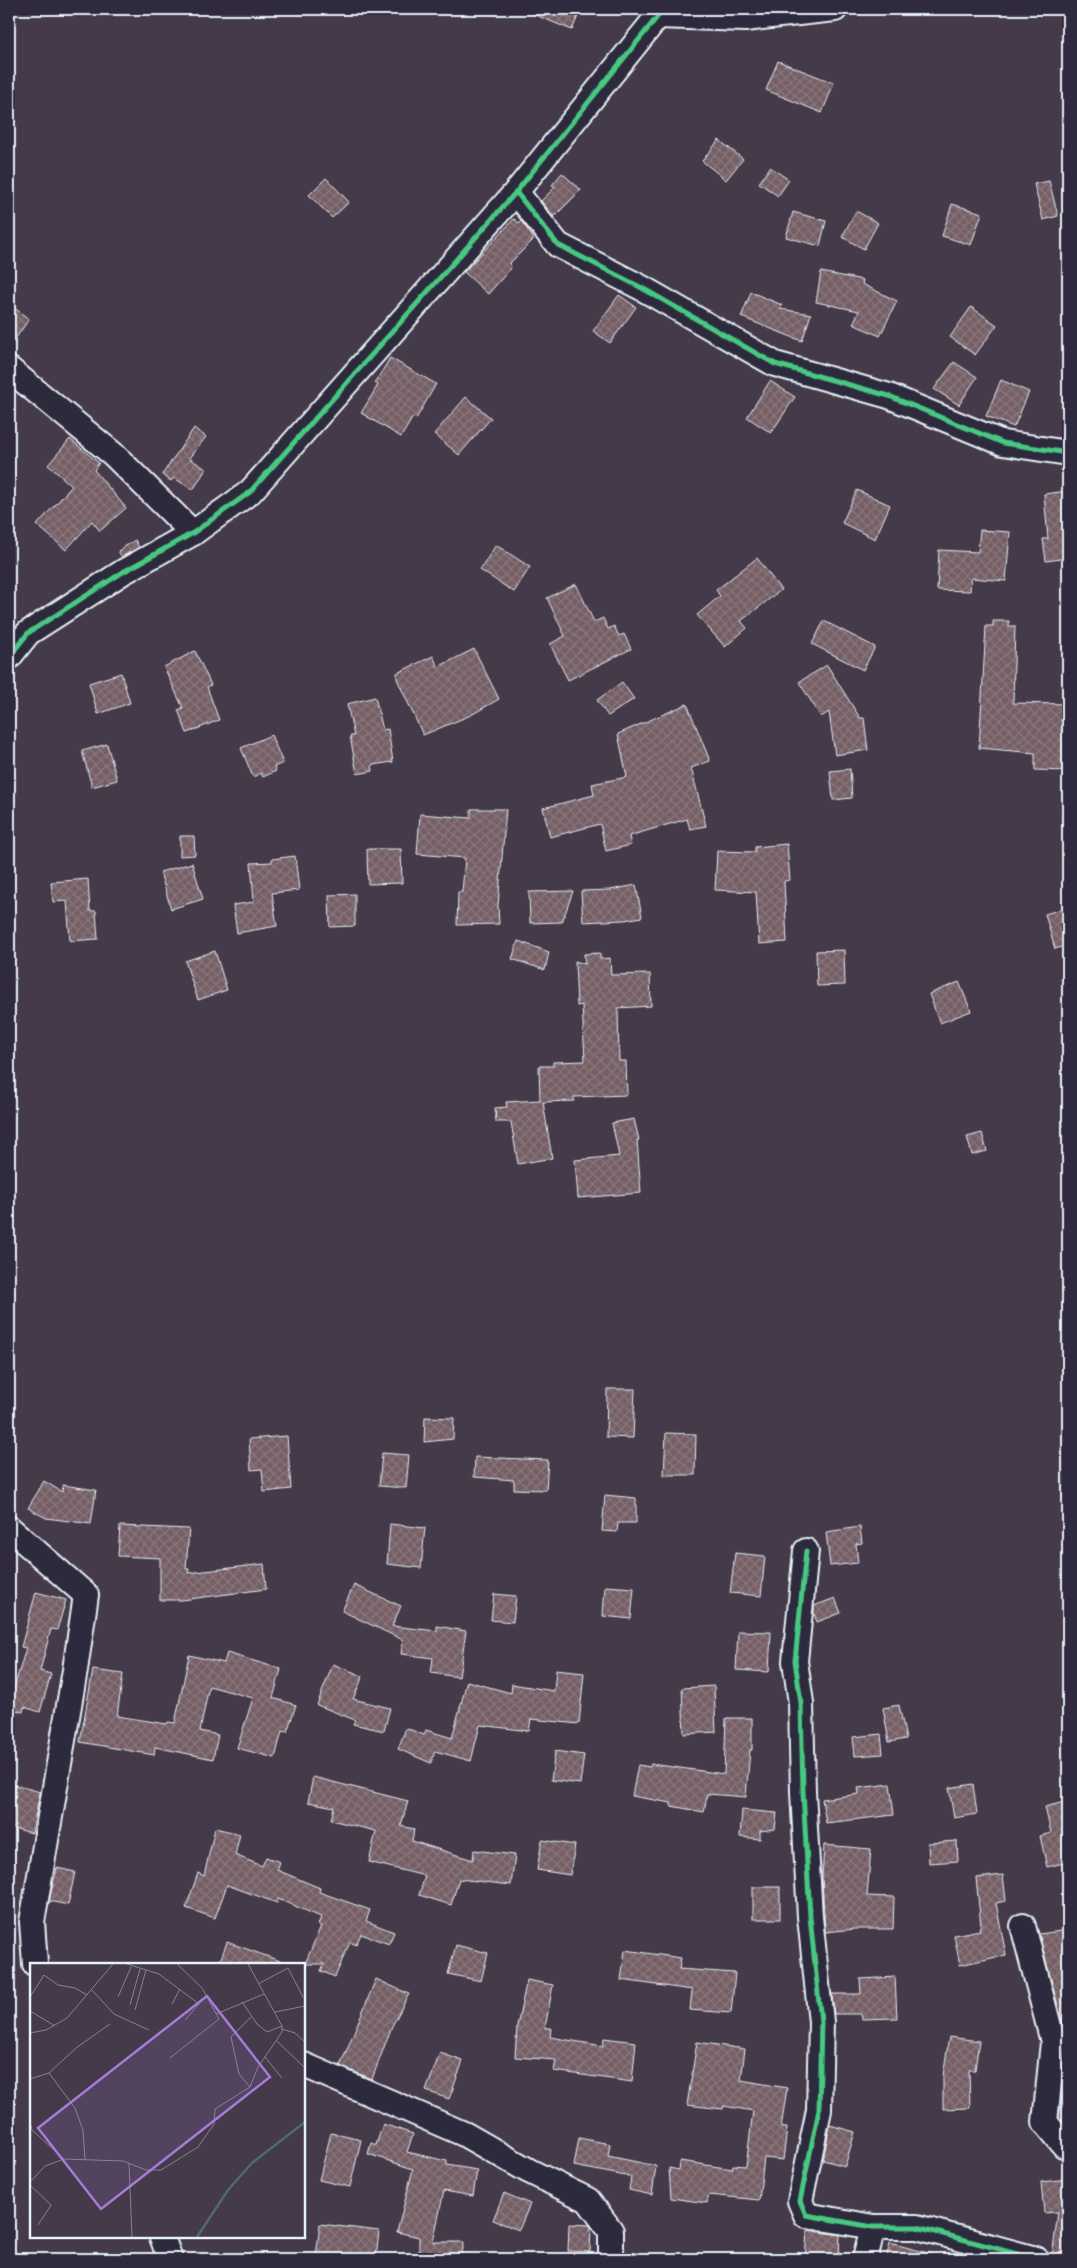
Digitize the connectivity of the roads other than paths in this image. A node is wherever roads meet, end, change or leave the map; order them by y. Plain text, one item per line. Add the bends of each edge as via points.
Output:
1 (835, 9) edge
2 (659, 13) edge
3 (516, 192) junction
4 (9, 369) edge
5 (1068, 453) edge
6 (194, 533) junction
7 (9, 657) edge
8 (9, 1528) edge
9 (806, 1551) dead end
10 (1023, 1926) dead end
11 (35, 1963) edge
12 (305, 2064) edge
13 (1068, 2144) edge
14 (873, 2228) junction
15 (162, 2238) edge
16 (170, 2259) edge
17 (611, 2259) edge
18 (865, 2259) edge
19 (1036, 2259) edge

1 - 2 street via 745,19
2 - 3 street
3 - 5 street via 558,245 642,288 775,364 889,396 1003,443
3 - 6 street via 250,492
4 - 6 street via 114,455
6 - 7 street via 123,572 28,634
8 - 11 street via 86,1595 32,1922
9 - 14 street via 795,1662 801,1703 810,1917 821,2022 819,2110 800,2201 806,2215
10 - 13 street via 1053,2042 1045,2122 1064,2145
12 - 17 street via 464,2134 588,2200 610,2231
14 - 18 street
14 - 19 street via 916,2227
15 - 16 street

